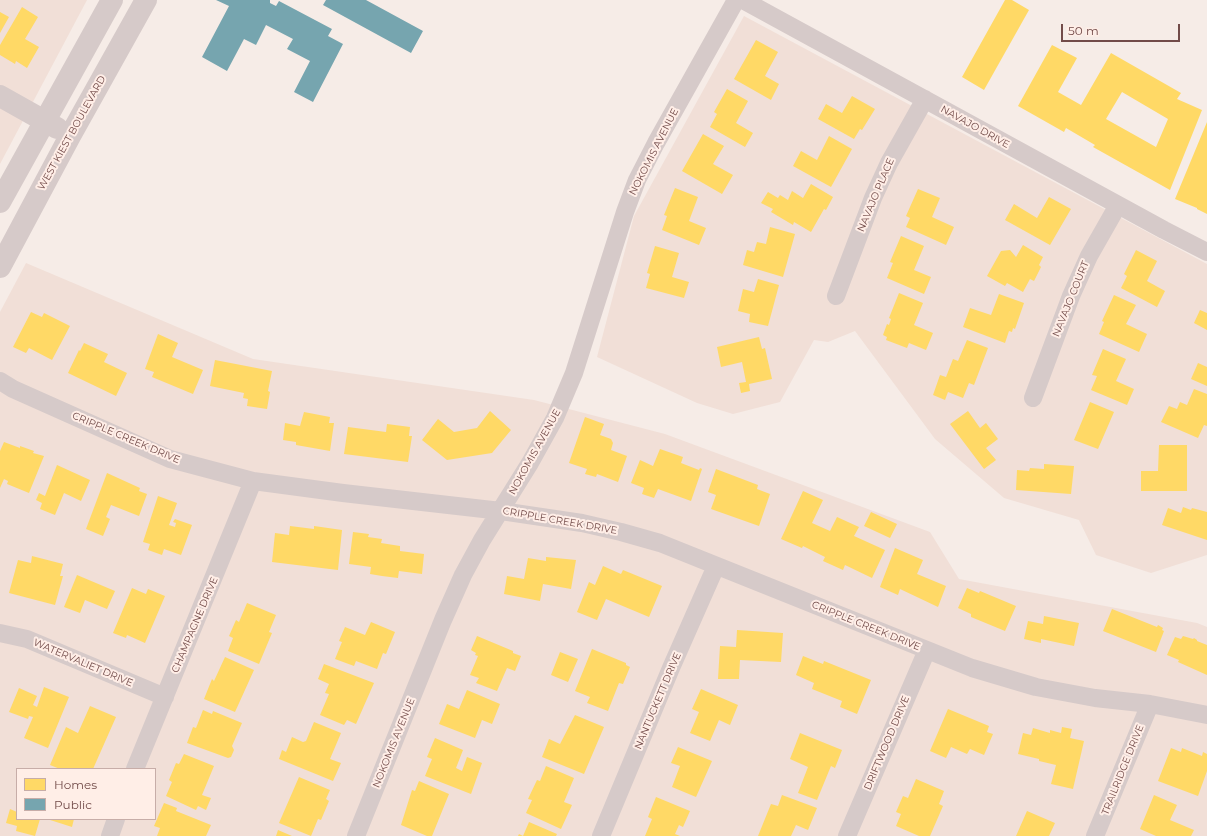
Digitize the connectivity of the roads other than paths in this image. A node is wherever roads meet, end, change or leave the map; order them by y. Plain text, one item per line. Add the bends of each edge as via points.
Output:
1 (112, 0) edge
2 (146, 0) edge
3 (736, 0) edge
4 (743, 0) edge
5 (0, 96) edge
6 (925, 99) junction
7 (45, 121) junction
8 (70, 136) junction
9 (0, 202) edge
10 (1118, 205) junction
11 (1207, 252) edge
12 (0, 267) edge
13 (836, 296) dead end
14 (0, 381) edge
15 (1033, 398) dead end
16 (253, 481) junction
17 (501, 511) junction
18 (716, 566) junction
19 (0, 633) edge
20 (927, 650) junction
21 (165, 696) junction
22 (1150, 704) junction
23 (1207, 715) edge
24 (135, 768) edge
25 (116, 820) edge
26 (110, 836) edge
27 (356, 836) edge
28 (601, 836) edge
29 (847, 836) edge
30 (1095, 836) edge

1 - 7 main road
2 - 8 main road, WEST KIEST BOULEVARD
3 - 17 street, NOKOMIS AVENUE via 637,180 574,373 555,418
4 - 6 street, NAVAJO DRIVE
5 - 7 main road
6 - 10 street, NAVAJO DRIVE
6 - 13 street, NAVAJO PLACE via 889,163 873,198
7 - 8 main road
7 - 9 main road
8 - 12 main road, WEST KIEST BOULEVARD
10 - 11 street, NAVAJO DRIVE
10 - 15 street, NAVAJO COURT via 1089,256 1071,296
14 - 16 street, CRIPPLE CREEK DRIVE via 170,459
16 - 17 street, CRIPPLE CREEK DRIVE
16 - 21 street, CHAMPAGNE DRIVE
17 - 18 street, CRIPPLE CREEK DRIVE via 582,523 621,532 660,543
17 - 27 street, NOKOMIS AVENUE via 463,575
18 - 20 street, CRIPPLE CREEK DRIVE
18 - 28 street, NANTUCKETT DRIVE
19 - 21 street, WATERVALIET DRIVE via 26,639
20 - 22 street, CRIPPLE CREEK DRIVE via 972,668 1036,687 1095,698
20 - 29 street, DRIFTWOOD DRIVE
21 - 24 street, CHAMPAGNE DRIVE
22 - 23 street, CRIPPLE CREEK DRIVE
22 - 30 street, TRAILRIDGE DRIVE
25 - 26 street

